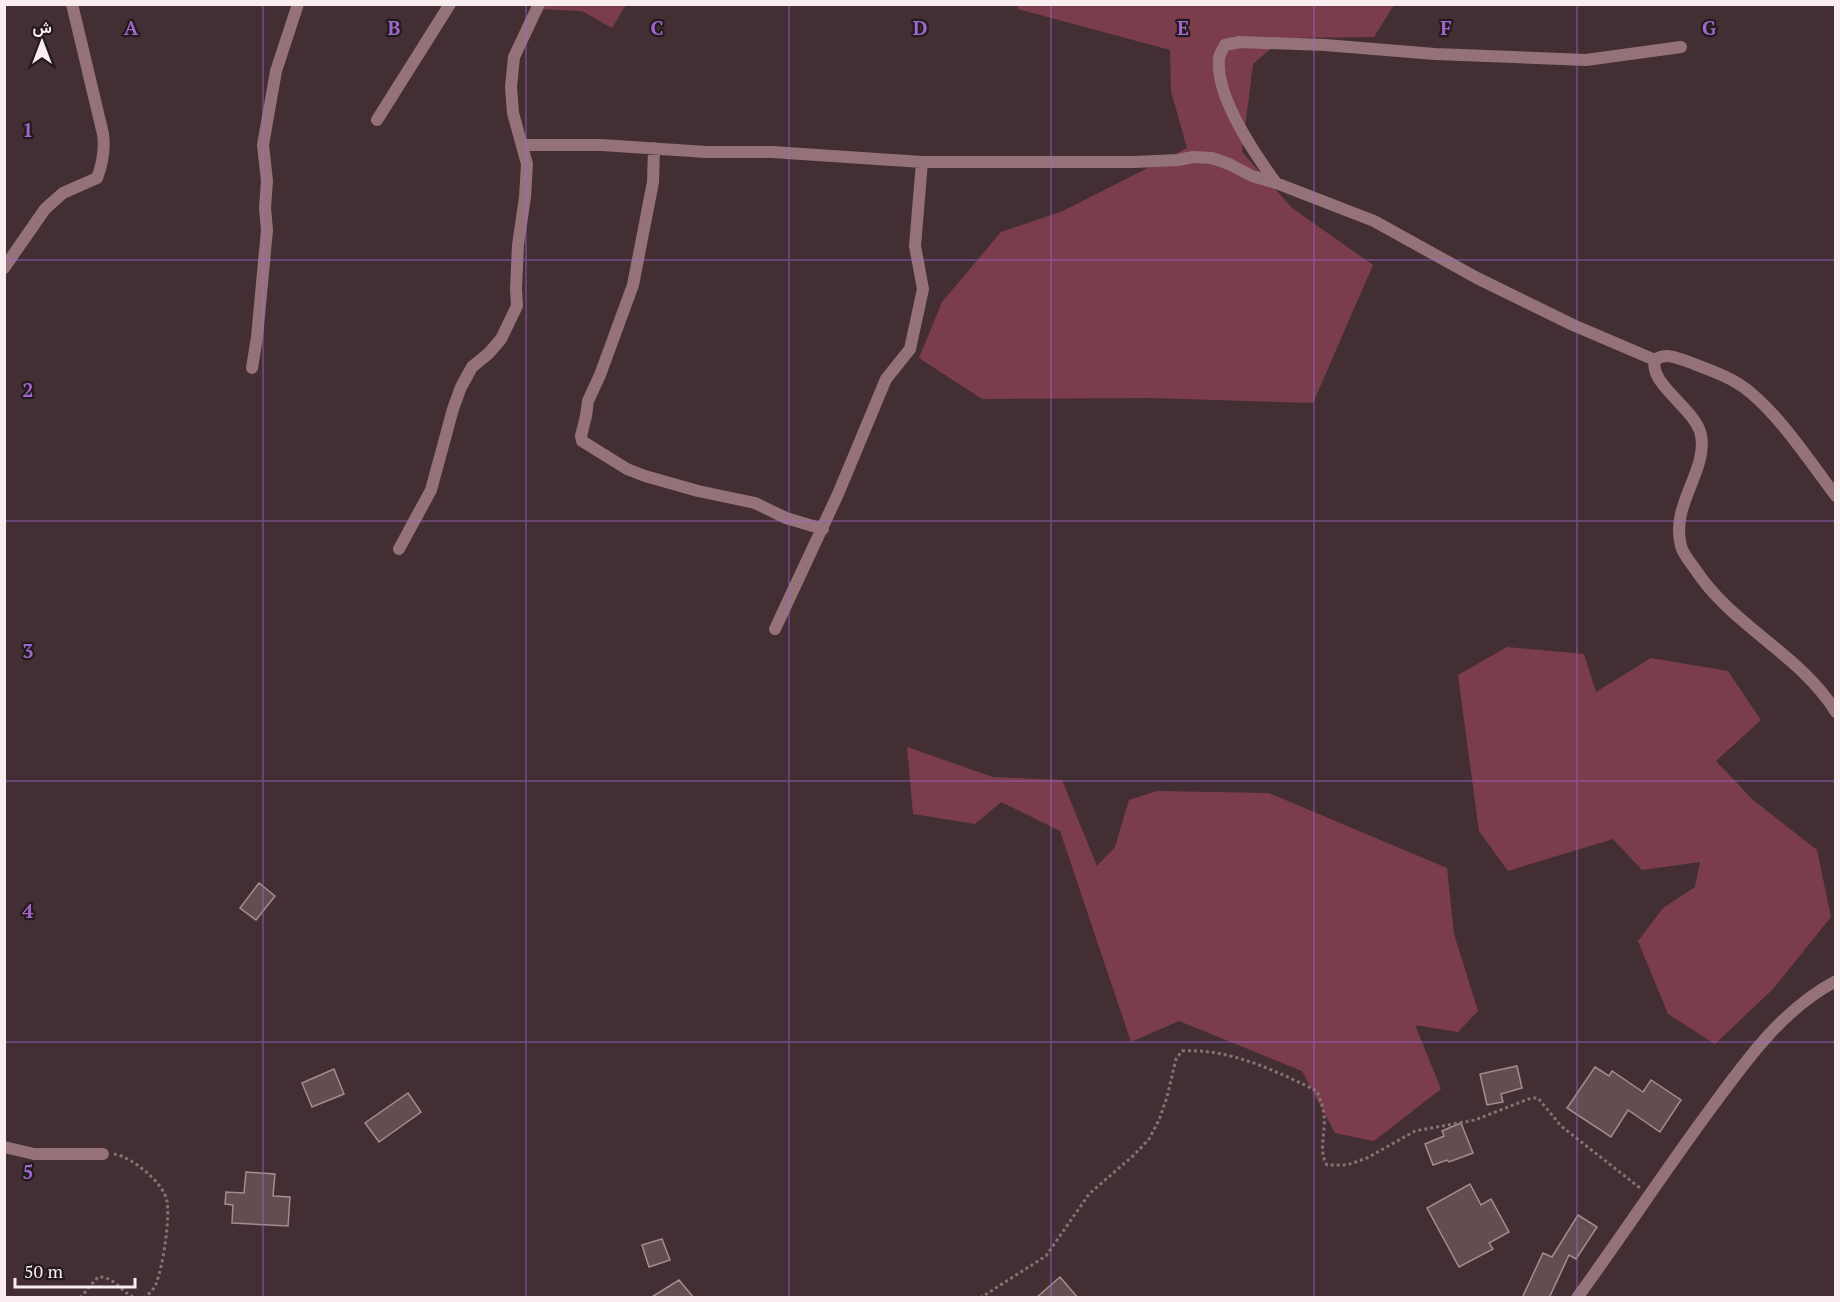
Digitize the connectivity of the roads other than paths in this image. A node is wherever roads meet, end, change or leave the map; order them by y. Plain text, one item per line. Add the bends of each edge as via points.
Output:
1 (72, 4) edge
2 (298, 4) edge
3 (450, 4) edge
4 (539, 4) edge
5 (1681, 47) dead end
6 (376, 120) dead end
7 (523, 145) junction
8 (654, 148) junction
9 (922, 162) junction
10 (1276, 183) junction
11 (4, 268) edge
12 (1654, 360) junction
13 (252, 368) dead end
14 (1836, 496) edge
15 (823, 529) junction
16 (399, 549) dead end
17 (775, 629) dead end
18 (1836, 712) edge
19 (1836, 981) edge
20 (4, 1147) edge
21 (103, 1154) road end
22 (1577, 1298) edge

1 - 11 street via 103,134 102,163 97,177 63,194 45,209
2 - 13 street via 276,71 263,145 267,230
3 - 6 street
4 - 7 street via 514,57 510,87
5 - 10 street via 1586,60 1314,45 1225,45 1219,56 1229,106 1257,158
7 - 8 street
7 - 16 street via 527,177 518,245 517,306 501,339 472,367 461,387 431,490
8 - 9 street
8 - 15 street via 653,182 633,285 588,400 582,441 645,476 755,503
9 - 10 street via 1134,162 1193,157 1220,161
9 - 15 street via 915,246 923,289 910,349 886,379
10 - 12 street via 1374,221 1573,326
12 - 14 street via 1673,356 1718,373 1750,392
12 - 18 street via 1659,380 1696,422 1701,436 1701,453 1678,525 1681,549 1718,600 1815,685
15 - 17 street
19 - 22 street via 1817,991 1761,1043
20 - 21 street via 34,1154

